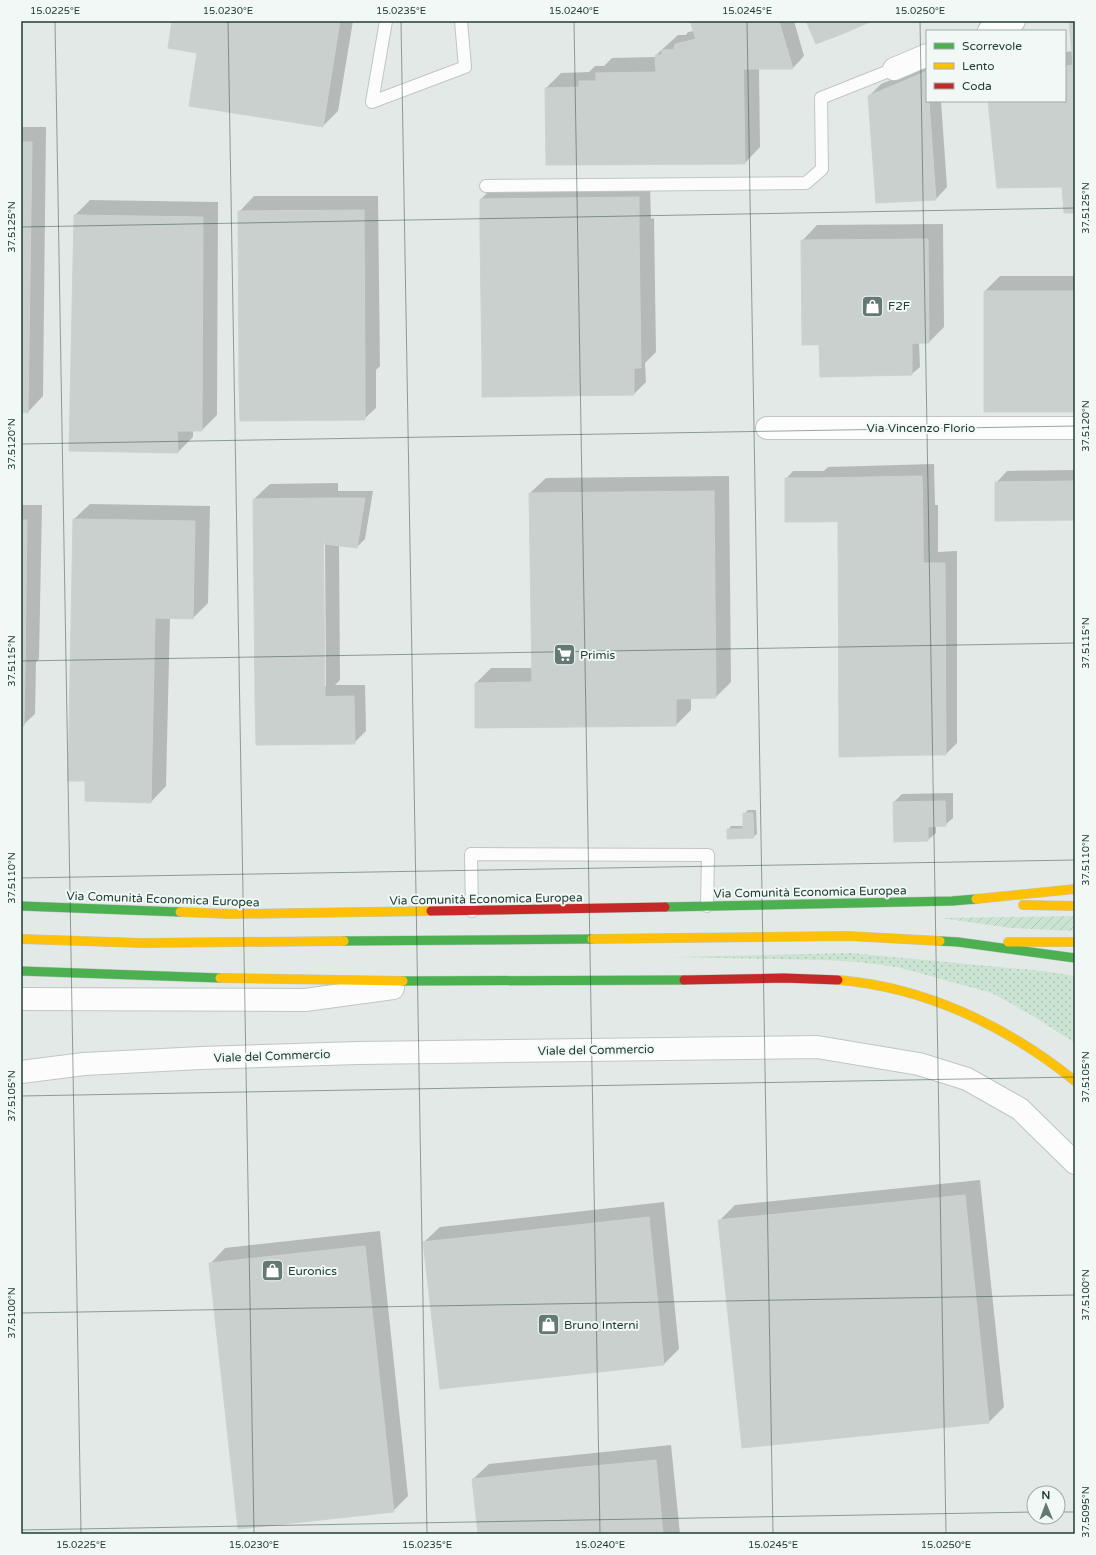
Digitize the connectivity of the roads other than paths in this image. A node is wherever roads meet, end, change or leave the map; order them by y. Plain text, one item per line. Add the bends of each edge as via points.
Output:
1 (386, 21) edge
2 (461, 21) edge
3 (1014, 21) edge
4 (992, 30) edge
5 (926, 56) edge
6 (894, 69) joint
7 (486, 186) dead end
8 (768, 428) dead end
9 (1075, 428) edge
10 (1075, 889) edge
11 (707, 901) junction
12 (952, 901) junction
13 (21, 906) edge
14 (1075, 906) edge
15 (472, 911) junction
16 (21, 939) edge
17 (958, 942) junction
18 (1075, 942) edge
19 (1075, 958) edge
20 (21, 971) edge
21 (438, 982) junction
22 (21, 999) edge
23 (21, 1060) edge
24 (84, 1064) junction
25 (21, 1072) edge
26 (1075, 1081) edge
27 (1075, 1163) edge

1 - 2 lane via 372,102 465,67
3 - 4 street
5 - 6 street
6 - 7 lane via 821,98 822,169 806,183
8 - 9 street, Via Vincenzo Florio
10 - 12 main road
11 - 12 main road, Via Comunità Economica Europea
11 - 15 main road, Via Comunità Economica Europea
11 - 15 lane via 708,855 471,854
12 - 14 main road
13 - 15 main road, Via Comunità Economica Europea via 230,914
16 - 17 main road via 142,943 848,936
17 - 18 main road
17 - 19 main road
20 - 21 main road via 134,976
21 - 22 street via 305,1000
21 - 26 main road via 759,978 835,981 880,986 926,997 987,1024 1030,1047
23 - 24 street
24 - 25 street
24 - 27 street, Viale del Commercio via 358,1053 817,1048 919,1064 967,1079 1020,1109

